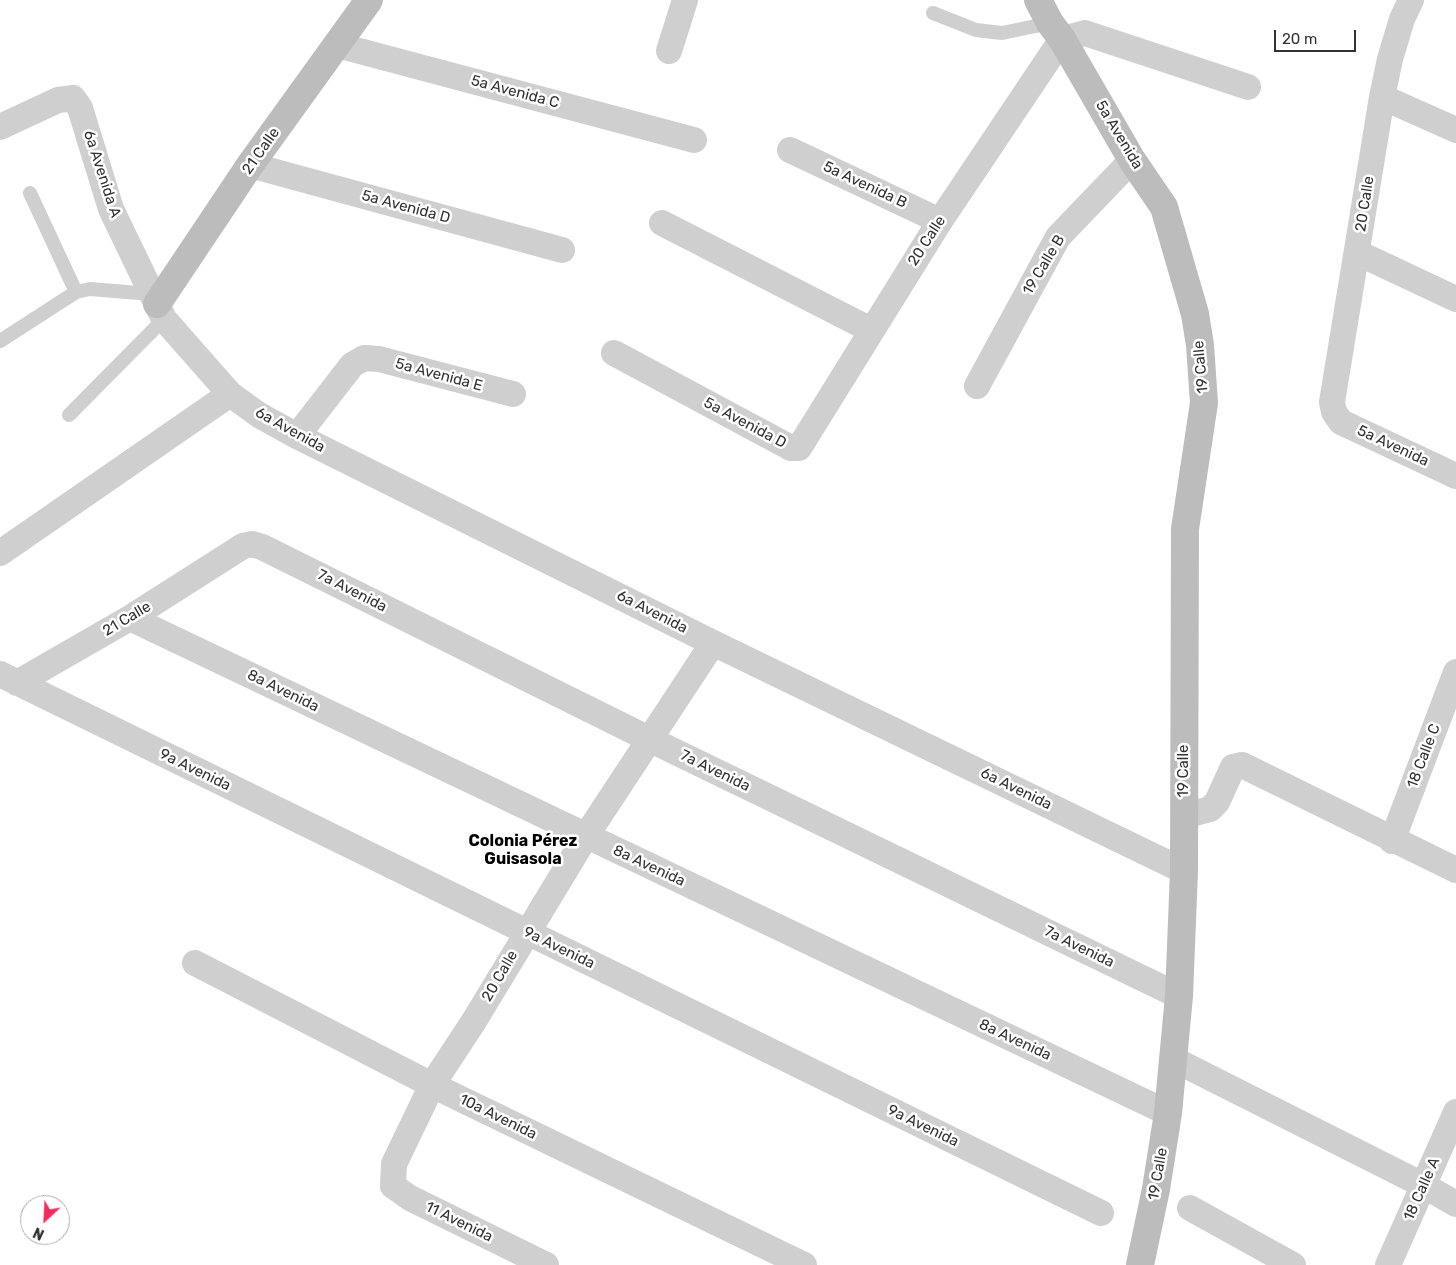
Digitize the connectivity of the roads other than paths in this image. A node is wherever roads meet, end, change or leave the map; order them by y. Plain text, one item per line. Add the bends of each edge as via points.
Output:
1 (369, 0) edge
2 (685, 0) edge
3 (1410, 0) edge
4 (933, 13) dead end
5 (1050, 21) edge
6 (337, 45) junction
7 (669, 51) dead end
8 (1248, 88) dead end
9 (1382, 97) junction
10 (0, 127) edge
11 (1456, 130) edge
12 (694, 140) dead end
13 (790, 150) dead end
14 (1132, 160) junction
15 (250, 165) junction
16 (30, 193) dead end
17 (940, 220) junction
18 (662, 223) dead end
19 (562, 250) dead end
20 (1358, 253) junction
21 (1185, 276) joint
22 (76, 292) junction
23 (1456, 299) edge
24 (157, 306) junction
25 (871, 330) junction
26 (0, 341) edge
27 (614, 353) dead end
28 (977, 386) dead end
29 (230, 394) junction
30 (513, 394) dead end
31 (1334, 412) joint
32 (69, 414) dead end
33 (297, 436) junction
34 (799, 448) joint
35 (1456, 476) edge
36 (252, 544) joint
37 (0, 553) edge
38 (130, 618) junction
39 (713, 643) junction
40 (1456, 672) edge
41 (5, 675) edge
42 (651, 740) junction
43 (1184, 816) junction
44 (586, 836) junction
45 (1392, 840) junction
46 (1456, 870) edge
47 (1184, 871) junction
48 (526, 932) junction
49 (195, 962) dead end
50 (1179, 996) junction
51 (1173, 1059) junction
52 (432, 1085) junction
53 (1456, 1112) edge
54 (1168, 1113) junction
55 (394, 1164) joint
56 (1423, 1185) junction
57 (1456, 1204) edge
58 (1190, 1208) dead end
59 (1101, 1213) dead end
60 (546, 1265) edge
61 (804, 1265) edge
62 (1140, 1265) edge
63 (1293, 1265) edge
64 (1388, 1265) edge

1 - 6 street, 21 Calle
2 - 7 street
3 - 9 street, 20 Calle via 1392,51
4 - 5 lane via 976,30 1002,33
5 - 8 street
5 - 14 street, 5a Avenida
5 - 17 street, 20 Calle
6 - 12 street, 5a Avenida C
6 - 15 street, 21 Calle
9 - 11 street
9 - 20 street, 20 Calle
10 - 24 street, 6a Avenida A via 58,100 73,98 80,108 111,209
13 - 17 street, 5a Avenida B
14 - 21 street, 5a Avenida via 1164,207
14 - 28 street, 19 Calle B via 1058,237
15 - 19 street, 5a Avenida D
15 - 24 street, 21 Calle
16 - 22 lane
17 - 25 street, 20 Calle
18 - 25 street
20 - 23 street
20 - 31 street, 20 Calle via 1332,402
21 - 43 street, 19 Calle via 1200,345 1204,403 1185,529
22 - 24 lane via 90,289
22 - 26 lane
24 - 29 street, 6a Avenida
24 - 32 lane
25 - 34 street, 20 Calle
27 - 34 street, 5a Avenida D via 791,448
29 - 33 street, 6a Avenida
29 - 37 street
30 - 33 street, 5a Avenida E via 379,359 364,358 352,365
31 - 35 street, 5a Avenida via 1341,422
33 - 39 street, 6a Avenida
36 - 38 street, 21 Calle via 243,546
36 - 42 street, 7a Avenida via 262,546
38 - 41 street, 21 Calle
38 - 44 street, 8a Avenida
39 - 42 street, 20 Calle
39 - 47 street, 6a Avenida
40 - 45 street, 18 Calle C
41 - 48 street, 9a Avenida
42 - 44 street, 20 Calle
42 - 50 street, 7a Avenida
43 - 45 street via 1210,809 1217,802 1233,767 1242,765
43 - 47 street, 19 Calle
44 - 48 street, 20 Calle
44 - 54 street, 8a Avenida
45 - 46 street
47 - 50 street, 19 Calle
48 - 52 street, 20 Calle
48 - 59 street, 9a Avenida
49 - 52 street, 10a Avenida
50 - 51 street, 19 Calle
51 - 54 street, 19 Calle
51 - 56 street
52 - 55 street, 20 Calle
52 - 61 street, 10a Avenida
53 - 56 street, 18 Calle A
54 - 62 street, 19 Calle
55 - 60 street, 11 Avenida via 394,1186 410,1198
56 - 57 street
56 - 64 street, 18 Calle A
58 - 63 street

